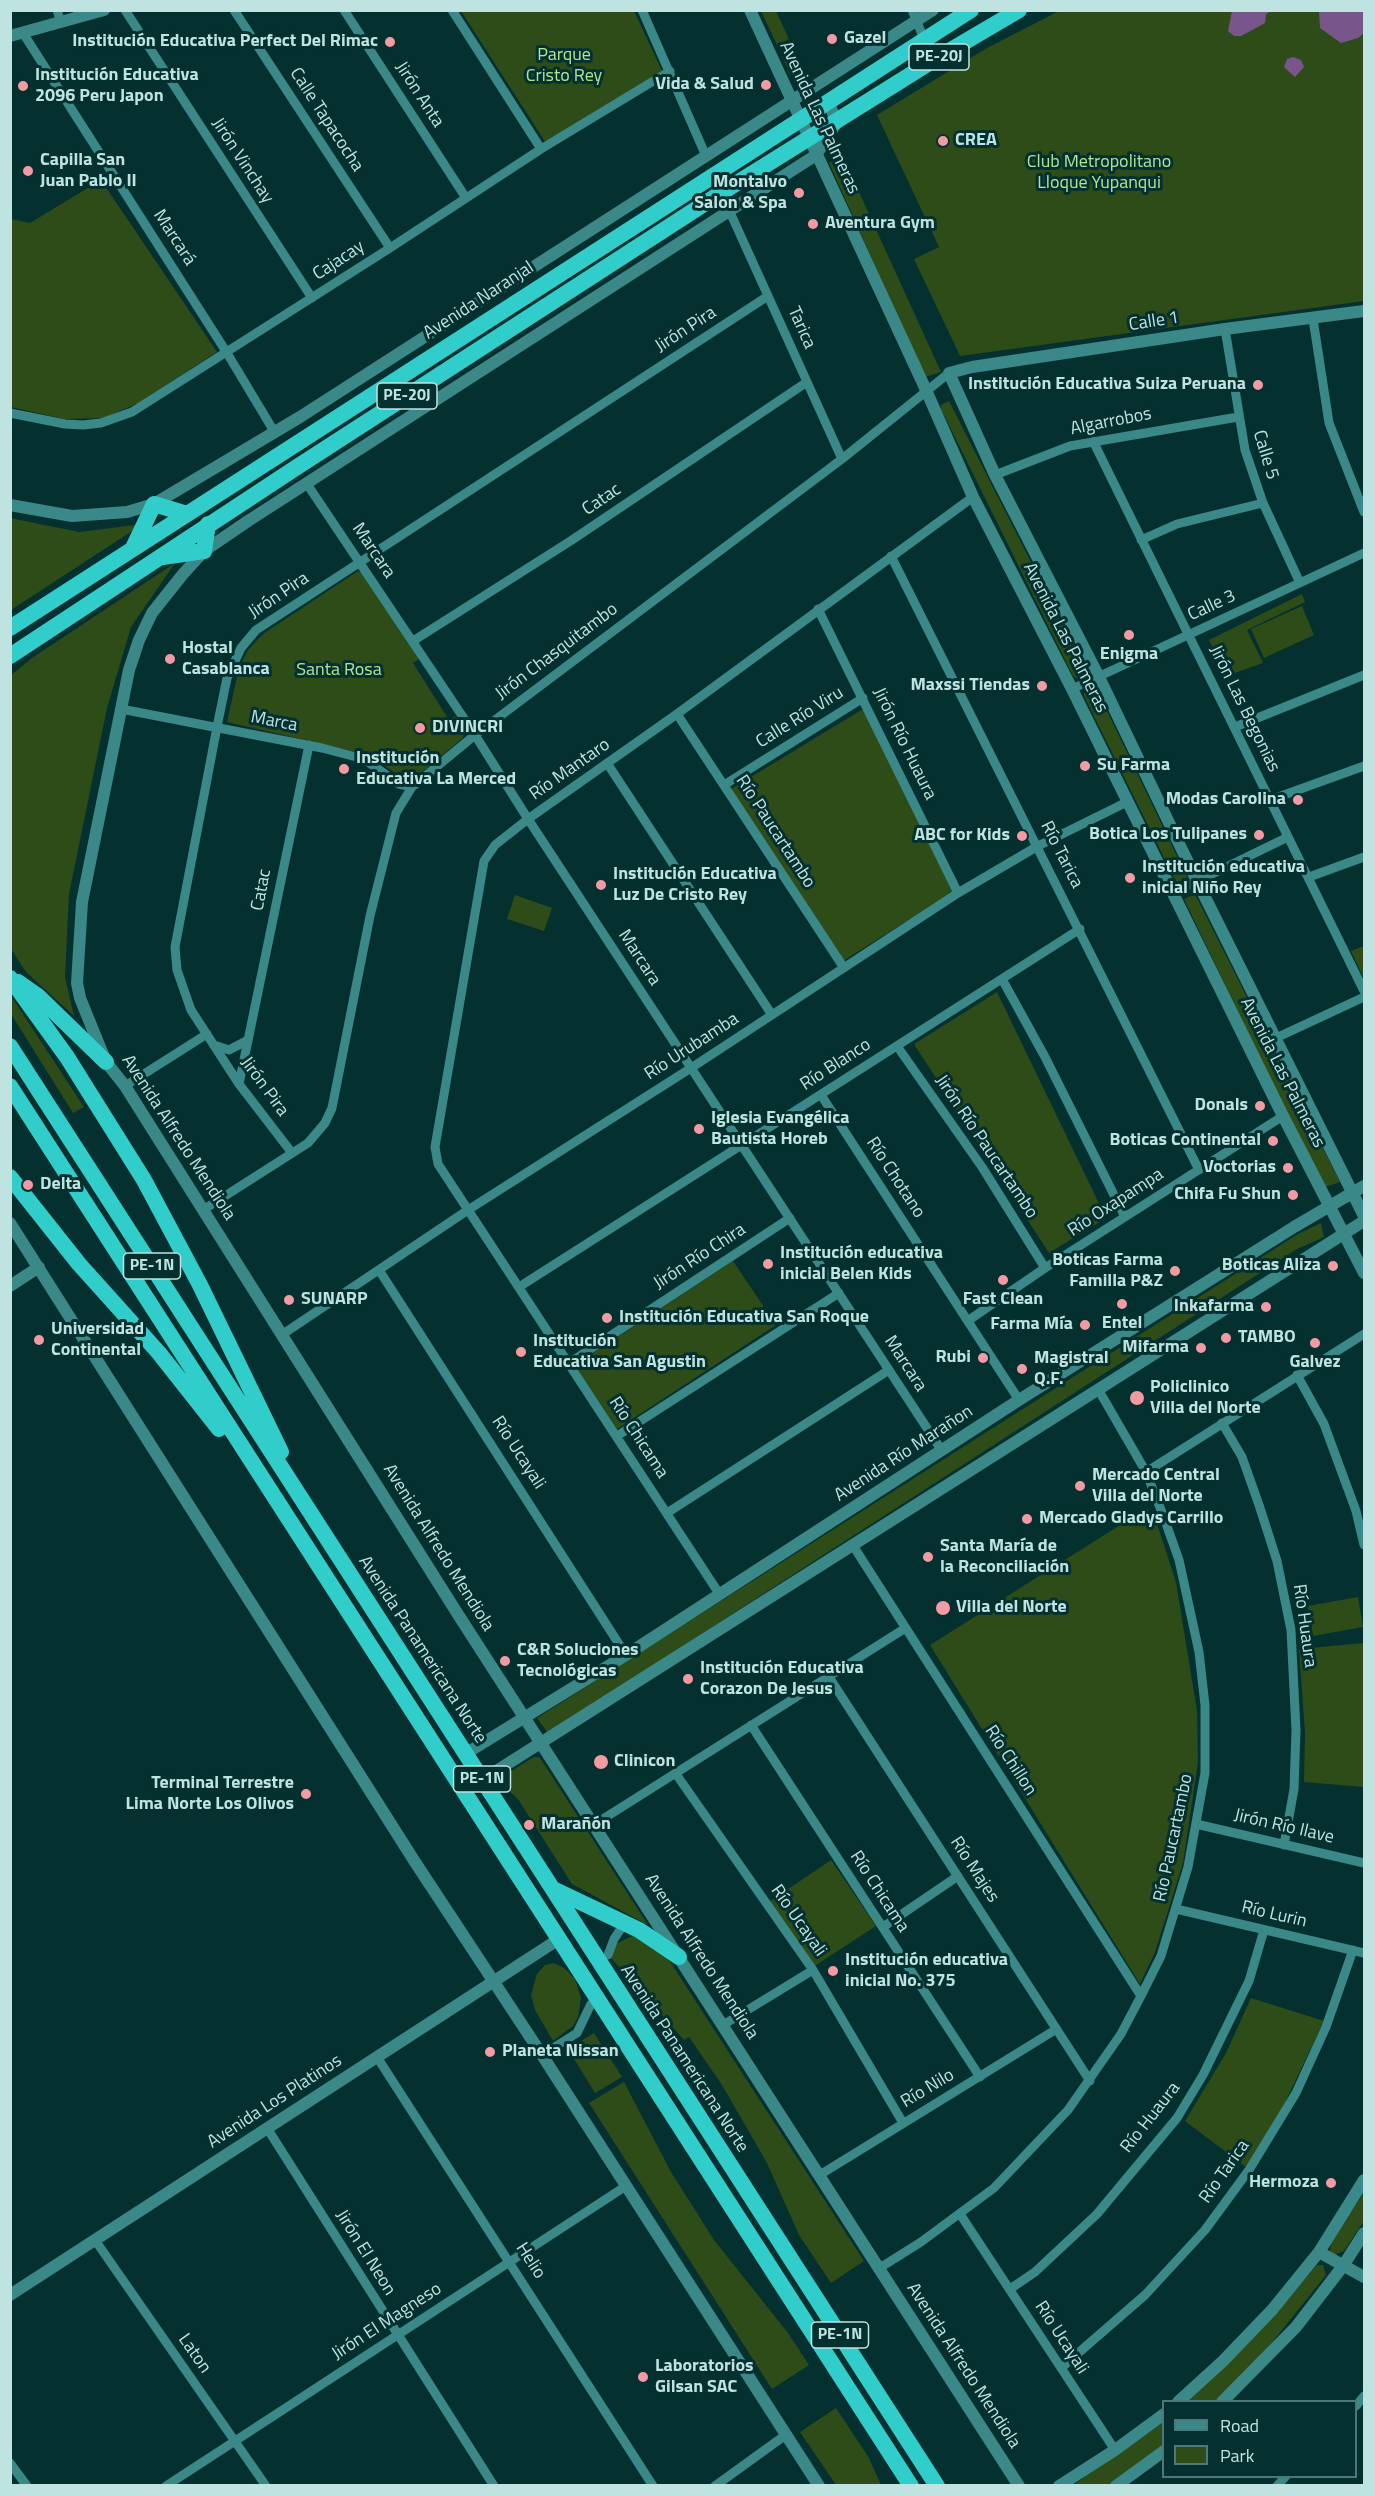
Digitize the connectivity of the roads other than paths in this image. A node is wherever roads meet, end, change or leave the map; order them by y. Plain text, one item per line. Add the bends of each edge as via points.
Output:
1 (57, 10) edge
2 (104, 10) edge
3 (125, 10) edge
4 (234, 10) edge
5 (344, 10) edge
6 (452, 10) edge
7 (642, 10) edge
8 (750, 10) edge
9 (933, 10) edge
10 (971, 10) edge
11 (1019, 10) edge
12 (914, 16) edge
13 (61, 23) junction
14 (17, 35) edge
15 (924, 39) junction
16 (670, 71) junction
17 (792, 101) junction
18 (828, 102) junction
19 (800, 118) junction
20 (837, 122) junction
21 (813, 147) junction
22 (541, 149) junction
23 (706, 156) junction
24 (466, 198) junction
25 (729, 210) junction
26 (390, 248) junction
27 (768, 296) junction
28 (312, 298) junction
29 (1365, 311) edge
30 (1313, 319) junction
31 (1225, 329) junction
32 (227, 353) junction
33 (949, 373) junction
34 (807, 382) junction
35 (926, 390) junction
36 (10, 413) edge
37 (1238, 417) junction
38 (275, 433) junction
39 (1093, 441) junction
40 (842, 459) junction
41 (996, 475) junction
42 (307, 484) junction
43 (973, 497) junction
44 (1263, 503) junction
45 (154, 504) junction
46 (10, 505) edge
47 (1365, 512) edge
48 (187, 514) junction
49 (208, 524) junction
50 (1141, 540) junction
51 (132, 549) junction
52 (204, 551) junction
53 (1365, 553) edge
54 (891, 556) junction
55 (157, 558) junction
56 (361, 561) junction
57 (1300, 583) junction
58 (818, 609) junction
59 (10, 628) edge
60 (1189, 635) junction
61 (413, 641) junction
62 (10, 656) edge
63 (1365, 675) edge
64 (1100, 677) junction
65 (1072, 689) junction
66 (863, 698) junction
67 (121, 709) junction
68 (677, 714) junction
69 (217, 727) junction
70 (1235, 727) junction
71 (475, 735) junction
72 (309, 746) junction
73 (607, 763) junction
74 (1365, 766) edge
75 (724, 785) junction
76 (412, 787) junction
77 (1270, 800) junction
78 (1127, 801) junction
79 (528, 819) junction
80 (1288, 837) junction
81 (1038, 846) junction
82 (1365, 857) edge
83 (1309, 877) junction
84 (1197, 881) junction
85 (958, 893) junction
86 (1173, 893) junction
87 (1080, 929) junction
88 (844, 968) junction
89 (10, 978) edge
90 (1002, 979) junction
91 (1365, 991) edge
92 (1365, 998) edge
93 (772, 1015) junction
94 (207, 1034) junction
95 (1276, 1038) junction
96 (248, 1040) junction
97 (214, 1045) junction
98 (10, 1046) edge
99 (897, 1046) junction
100 (106, 1062) junction
101 (691, 1068) junction
102 (239, 1084) junction
103 (10, 1086) edge
104 (125, 1086) junction
105 (821, 1095) junction
106 (1283, 1116) junction
107 (741, 1145) junction
108 (292, 1153) junction
109 (1199, 1170) junction
110 (10, 1177) edge
111 (1359, 1189) edge
112 (1329, 1205) junction
113 (203, 1210) junction
114 (468, 1210) junction
115 (1365, 1216) edge
116 (1125, 1217) junction
117 (790, 1218) junction
118 (1365, 1221) edge
119 (10, 1223) edge
120 (1344, 1234) junction
121 (39, 1267) junction
122 (1045, 1268) junction
123 (379, 1270) junction
124 (1365, 1273) edge
125 (10, 1286) edge
126 (519, 1287) junction
127 (839, 1293) junction
128 (969, 1320) junction
129 (283, 1334) junction
130 (1365, 1334) edge
131 (569, 1363) junction
132 (889, 1370) junction
133 (1297, 1375) junction
134 (1098, 1389) junction
135 (1019, 1400) junction
136 (1222, 1423) junction
137 (616, 1436) junction
138 (942, 1451) junction
139 (1146, 1472) junction
140 (293, 1486) junction
141 (281, 1507) junction
142 (667, 1513) junction
143 (852, 1544) junction
144 (1365, 1545) edge
145 (720, 1595) junction
146 (904, 1629) junction
147 (626, 1655) junction
148 (829, 1677) junction
149 (525, 1719) junction
150 (751, 1725) junction
151 (541, 1743) junction
152 (465, 1754) junction
153 (676, 1774) junction
154 (482, 1780) junction
155 (595, 1824) junction
156 (1196, 1824) junction
157 (1284, 1845) junction
158 (1365, 1863) edge
159 (958, 1876) junction
160 (552, 1888) junction
161 (1176, 1909) junction
162 (624, 1924) junction
163 (883, 1927) junction
164 (1264, 1930) junction
165 (559, 1939) junction
166 (1353, 1950) junction
167 (1365, 1953) edge
168 (608, 1955) dead end
169 (679, 1957) junction
170 (813, 1970) junction
171 (493, 1982) junction
172 (1141, 1996) junction
173 (591, 2004) dead end
174 (723, 2025) junction
175 (1055, 2030) junction
176 (542, 2055) junction
177 (377, 2057) junction
178 (980, 2077) junction
179 (1090, 2081) junction
180 (903, 2123) junction
181 (267, 2128) junction
182 (818, 2176) junction
183 (1365, 2180) edge
184 (626, 2186) junction
185 (960, 2214) junction
186 (1365, 2233) edge
187 (95, 2240) junction
188 (1319, 2252) junction
189 (511, 2261) junction
190 (1343, 2266) junction
191 (878, 2269) junction
192 (1365, 2277) edge
193 (1010, 2289) junction
194 (10, 2295) edge
195 (398, 2335) junction
196 (1061, 2368) junction
197 (1180, 2400) edge
198 (1224, 2400) edge
199 (1162, 2415) edge
200 (787, 2434) junction
201 (234, 2441) junction
202 (1115, 2450) junction
203 (1162, 2452) edge
204 (10, 2463) edge
205 (493, 2485) edge
206 (27, 2486) edge
207 (166, 2486) edge
208 (266, 2486) edge
209 (653, 2486) edge
210 (715, 2486) edge
211 (819, 2486) edge
212 (911, 2486) edge
213 (937, 2486) edge
214 (1019, 2486) edge
215 (1059, 2486) edge
216 (1116, 2486) edge

1 - 13 street
2 - 13 main road
3 - 28 street, Jirón Vinchay
4 - 26 street, Calle Tapacocha
5 - 24 street, Jirón Anta
6 - 22 street
7 - 16 street
8 - 17 main road, Avenida Las Palmeras
9 - 12 main road, Avenida Naranjal
10 - 15 highway, Avenida Naranjal / PE-20J
11 - 20 highway, PE-20J
12 - 15 street
12 - 17 main road, Avenida Naranjal
13 - 14 main road
14 - 32 street, Marcará
15 - 18 highway, Avenida Naranjal / PE-20J
16 - 22 street, Cajacay
16 - 23 street
17 - 19 main road, Avenida Las Palmeras
17 - 23 main road, Avenida Naranjal
18 - 19 highway, Avenida Naranjal / PE-20J
18 - 20 main road, Avenida Las Palmeras
19 - 21 main road, Avenida Las Palmeras
19 - 48 highway, Avenida Naranjal / PE-20J
20 - 21 highway, PE-20J
21 - 25 main road
21 - 35 main road, Avenida Las Palmeras
21 - 49 highway, PE-20J
22 - 24 street, Cajacay
23 - 38 main road, Avenida Naranjal
24 - 26 street, Cajacay
25 - 27 street, Tarica
25 - 42 main road
26 - 28 street, Cajacay
27 - 34 street, Tarica
27 - 56 street, Jirón Pira
28 - 32 street, Cajacay
29 - 30 main road, Calle 1
30 - 31 main road, Calle 1
30 - 47 street via 1329,423
31 - 33 main road, Calle 1
31 - 37 street, Calle 5
32 - 36 street, Cajacay via 132,412 100,423 65,424
32 - 38 street, Marcará
33 - 35 street, Jirón Chasquitambo
33 - 41 main road, Avenida Las Palmeras
34 - 40 street, Tarica
34 - 61 street, Catac
35 - 40 street, Jirón Chasquitambo
35 - 43 main road, Avenida Las Palmeras
37 - 39 street, Algarrobos
37 - 44 street, Calle 5
38 - 45 main road, Avenida Naranjal
39 - 41 street, Algarrobos via 1043,455
39 - 50 street, Jirón Las Begonias
40 - 71 street, Jirón Chasquitambo
41 - 64 main road, Avenida Las Palmeras
42 - 52 main road
42 - 56 street, Marcara
43 - 54 street, Río Mantaro
43 - 65 main road, Avenida Las Palmeras
44 - 50 street via 1176,524
44 - 57 street, Calle 5
45 - 46 main road via 127,512 72,516
45 - 48 highway
45 - 51 highway
48 - 51 highway, Avenida Naranjal / PE-20J
49 - 52 highway
49 - 55 highway, PE-20J
50 - 60 street, Jirón Las Begonias
51 - 59 highway, Avenida Naranjal / PE-20J
52 - 55 highway
52 - 67 main road, Avenida Alfredo Mendiola via 152,613 139,640
53 - 57 street, Calle 3
54 - 58 street, Río Mantaro
54 - 81 street, Río Tarica
55 - 62 highway, PE-20J
56 - 61 street, Marcara
56 - 69 street, Jirón Pira via 256,630 241,648 227,678
57 - 60 street, Calle 3
58 - 66 street, Jirón Río Huaura
58 - 68 street, Río Mantaro
60 - 64 street, Calle 3
60 - 70 street, Jirón Las Begonias
61 - 71 street, Marcara
63 - 70 street
64 - 65 street, Calle 3
64 - 84 main road, Avenida Las Palmeras
65 - 78 main road, Avenida Las Palmeras
66 - 75 street, Calle Río Viru
66 - 85 street, Jirón Río Huaura
67 - 69 street, Marca
67 - 100 main road, Avenida Alfredo Mendiola via 82,902 77,983
68 - 73 street, Río Mantaro
68 - 75 street, Río Paucartambo
69 - 72 street, Marca
69 - 94 street, Jirón Pira via 175,947 182,988
70 - 77 street, Jirón Las Begonias
71 - 76 street, Jirón Chasquitambo
71 - 79 street, Marcara
72 - 76 street, Marca via 364,759 399,784
72 - 96 street, Catac
73 - 79 street, Río Mantaro
73 - 93 street
74 - 77 street
75 - 88 street, Río Paucartambo
76 - 108 street, Jirón Chasquitambo via 396,813 376,893 332,1108 318,1134
77 - 80 street, Jirón Las Begonias
78 - 81 street, Río Urubamba
78 - 86 main road, Avenida Las Palmeras
79 - 101 street, Marcara
79 - 114 street, Río Mantaro via 495,845 484,861 435,1148 438,1164
80 - 83 street, Jirón Las Begonias
80 - 84 street
81 - 85 street, Río Urubamba
81 - 87 street, Río Tarica
82 - 83 street
83 - 91 street, Jirón Las Begonias
84 - 86 street
84 - 95 main road, Avenida Las Palmeras
85 - 88 street, Río Urubamba
86 - 106 main road, Avenida Las Palmeras
87 - 90 street, Río Blanco
87 - 109 street, Río Tarica
88 - 93 street, Río Urubamba
89 - 100 highway via 38,996
89 - 140 highway via 96,1101 154,1197 267,1421
90 - 99 street, Río Blanco
90 - 116 street
92 - 95 street
93 - 101 street, Río Urubamba
94 - 97 street, Jirón Pira
94 - 104 street
95 - 111 main road, Avenida Las Palmeras
96 - 97 street via 229,1050
96 - 102 street, Catac
97 - 102 street, Jirón Pira
98 - 140 highway, Avenida Panamericana Norte / PE-1N
99 - 105 street, Río Blanco
99 - 122 street, Jirón Río Paucartambo via 982,1167
100 - 104 main road, Avenida Alfredo Mendiola
101 - 107 street, Marcara
101 - 114 street, Río Urubamba
102 - 108 street, Jirón Pira
103 - 141 highway, PE-1N
104 - 113 main road, Avenida Alfredo Mendiola
105 - 107 street, Río Blanco
105 - 128 street, Río Chotano
106 - 109 street, Río Oxapampa
106 - 112 main road, Avenida Las Palmeras
107 - 117 street, Marcara
107 - 126 street, Río Blanco
108 - 113 street, Jirón Chasquitambo
109 - 116 street, Río Oxapampa
110 - 141 highway via 79,1264 186,1386
111 - 112 main road, Avenida Río Marañon
111 - 115 main road, Avenida Las Palmeras
112 - 120 main road, Avenida Las Palmeras
112 - 135 main road, Avenida Río Marañon
113 - 129 main road, Avenida Alfredo Mendiola
114 - 123 street, Río Urubamba
114 - 126 street, Río Chicama
116 - 122 street, Río Oxapampa
117 - 127 street, Marcara
117 - 131 street, Jirón Río Chira
118 - 120 main road
119 - 121 main road
120 - 124 main road, Avenida Las Palmeras
120 - 134 main road
121 - 125 main road
121 - 171 main road
122 - 128 street, Río Oxapampa
123 - 129 street, Río Urubamba
123 - 147 street, Río Ucayali
126 - 131 street, Río Chicama
127 - 132 street, Marcara
127 - 137 street
128 - 135 street, Río Chotano
129 - 149 main road, Avenida Alfredo Mendiola
130 - 133 street
131 - 137 street, Río Chicama
132 - 138 street, Marcara
132 - 142 street
133 - 136 street
133 - 144 street via 1324,1424
134 - 139 street, Río Paucartambo
134 - 143 main road
135 - 138 main road, Avenida Río Marañon
136 - 139 street
136 - 157 street, Río Huaura via 1242,1457 1259,1505 1277,1561 1291,1630 1296,1730 1294,1789
137 - 142 street, Río Chicama
138 - 145 main road, Avenida Río Marañon
139 - 156 street, Río Paucartambo via 1179,1560 1199,1652 1205,1705 1205,1773
140 - 152 highway, Avenida Panamericana Norte / PE-1N
141 - 165 highway, PE-1N
142 - 145 street, Río Chicama
143 - 146 street, Río Chillon
143 - 151 main road
145 - 147 main road, Avenida Río Marañon
146 - 148 street
146 - 172 street, Río Chillon
147 - 149 main road, Avenida Río Marañon
148 - 150 street
148 - 159 street, Río Majes
149 - 151 main road, Avenida Alfredo Mendiola
149 - 152 main road, Avenida Río Marañon
150 - 153 street
150 - 163 street, Río Chicama
151 - 154 main road
151 - 155 main road, Avenida Alfredo Mendiola
152 - 154 highway, Avenida Panamericana Norte / PE-1N
153 - 155 street
153 - 170 street, Río Ucayali
154 - 160 highway, Avenida Panamericana Norte / PE-1N
155 - 169 main road, Avenida Alfredo Mendiola
156 - 157 street, Jirón Río Ilave
156 - 161 street, Río Paucartambo
157 - 158 street, Jirón Río Ilave
159 - 163 street
159 - 175 street, Río Majes
160 - 162 highway
160 - 213 highway, Avenida Panamericana Norte / PE-1N
161 - 164 street, Río Lurin
161 - 172 street, Río Paucartambo via 1161,1956
162 - 168 street
162 - 169 highway via 657,1940
163 - 178 street, Río Chicama
164 - 166 street, Río Lurin
164 - 193 street, Río Huaura via 1249,1981 1203,2075 1177,2118 1097,2214 1035,2272
165 - 171 main road, Avenida Los Platinos
165 - 212 highway, PE-1N
166 - 167 street, Río Lurin
166 - 196 street, Río Tarica via 1326,2027 1296,2093 1249,2170 1205,2230 1145,2295
169 - 174 main road, Avenida Alfredo Mendiola
170 - 174 street
170 - 180 street, Río Ucayali
171 - 176 main road
171 - 177 main road, Avenida Los Platinos
172 - 179 street, Río Paucartambo
173 - 176 street via 577,2033
174 - 182 main road, Avenida Alfredo Mendiola
175 - 178 street, Río Nilo
175 - 179 street, Río Majes
176 - 184 main road
177 - 181 main road, Avenida Los Platinos
177 - 189 street, Helio
178 - 180 street, Río Nilo
179 - 185 street, Río Paucartambo via 1039,2143 994,2188
180 - 182 street, Río Nilo
181 - 187 main road, Avenida Los Platinos
181 - 195 street, Jirón El Neon
182 - 191 main road, Avenida Alfredo Mendiola
183 - 188 main road
184 - 189 street, Jirón El Magneso
184 - 200 main road
185 - 191 street, Río Paucartambo
185 - 193 street, Río Ucayali
186 - 190 main road
187 - 194 main road, Avenida Los Platinos
187 - 201 street, Laton
188 - 190 main road
188 - 197 main road via 1272,2310
189 - 195 street, Jirón El Magneso
189 - 209 street, Helio
190 - 192 main road
190 - 198 main road via 1296,2327
191 - 214 main road, Avenida Alfredo Mendiola
193 - 196 street, Río Ucayali
195 - 201 street, Jirón El Magneso
195 - 205 street, Jirón El Neon
196 - 202 street, Río Ucayali
199 - 202 main road
200 - 210 street
200 - 211 main road
201 - 207 street, Jirón El Magneso
201 - 208 street, Laton
202 - 215 main road
203 - 216 main road
204 - 206 street

